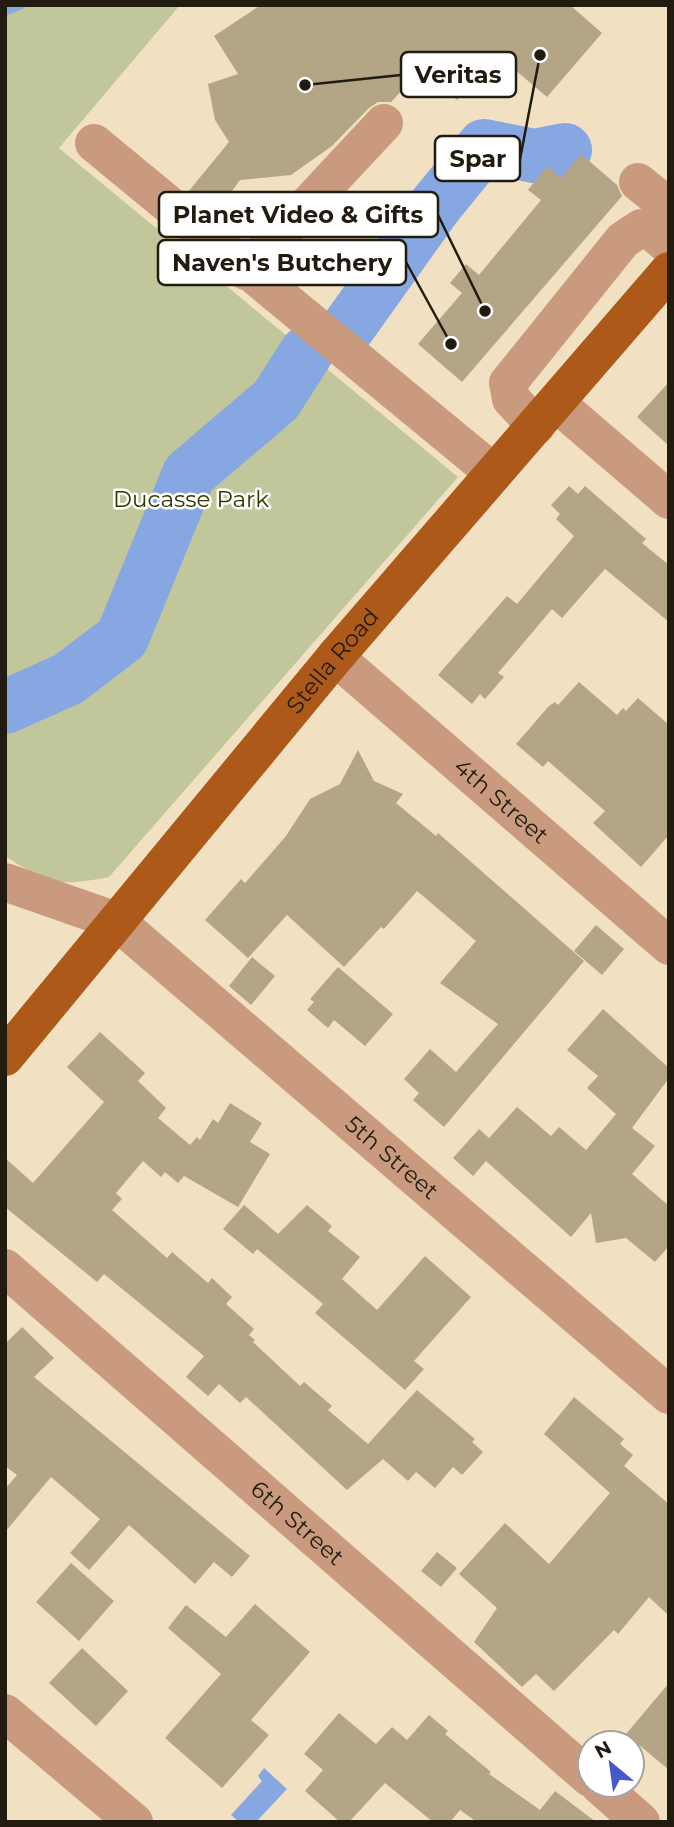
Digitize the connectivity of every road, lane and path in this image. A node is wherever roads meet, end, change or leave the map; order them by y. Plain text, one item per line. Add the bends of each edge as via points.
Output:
1 (384, 123) dead end
2 (94, 144) dead end
3 (638, 181) dead end
4 (669, 207) edge
5 (669, 246) edge
6 (246, 271) junction
7 (669, 271) edge
8 (546, 415) junction
9 (494, 473) junction
10 (669, 500) edge
11 (335, 657) junction
12 (5, 882) edge
13 (116, 921) junction
14 (669, 946) edge
15 (5, 1057) edge
16 (5, 1268) edge
17 (669, 1395) edge
18 (5, 1713) edge
19 (576, 1766) edge
20 (615, 1799) edge
21 (134, 1822) edge
22 (641, 1822) edge

1 - 6 street
2 - 6 street
3 - 4 street
5 - 8 street via 641,228 623,240 508,383 510,400
6 - 9 street
7 - 8 main road, Stella Road
8 - 9 main road, Stella Road
8 - 10 street
9 - 11 main road, Stella Road
11 - 13 main road, Stella Road
11 - 14 street, 4th Street
12 - 13 street
13 - 15 main road, Stella Road
13 - 17 street, 5th Street
16 - 19 street, 6th Street
18 - 21 street
20 - 22 street

